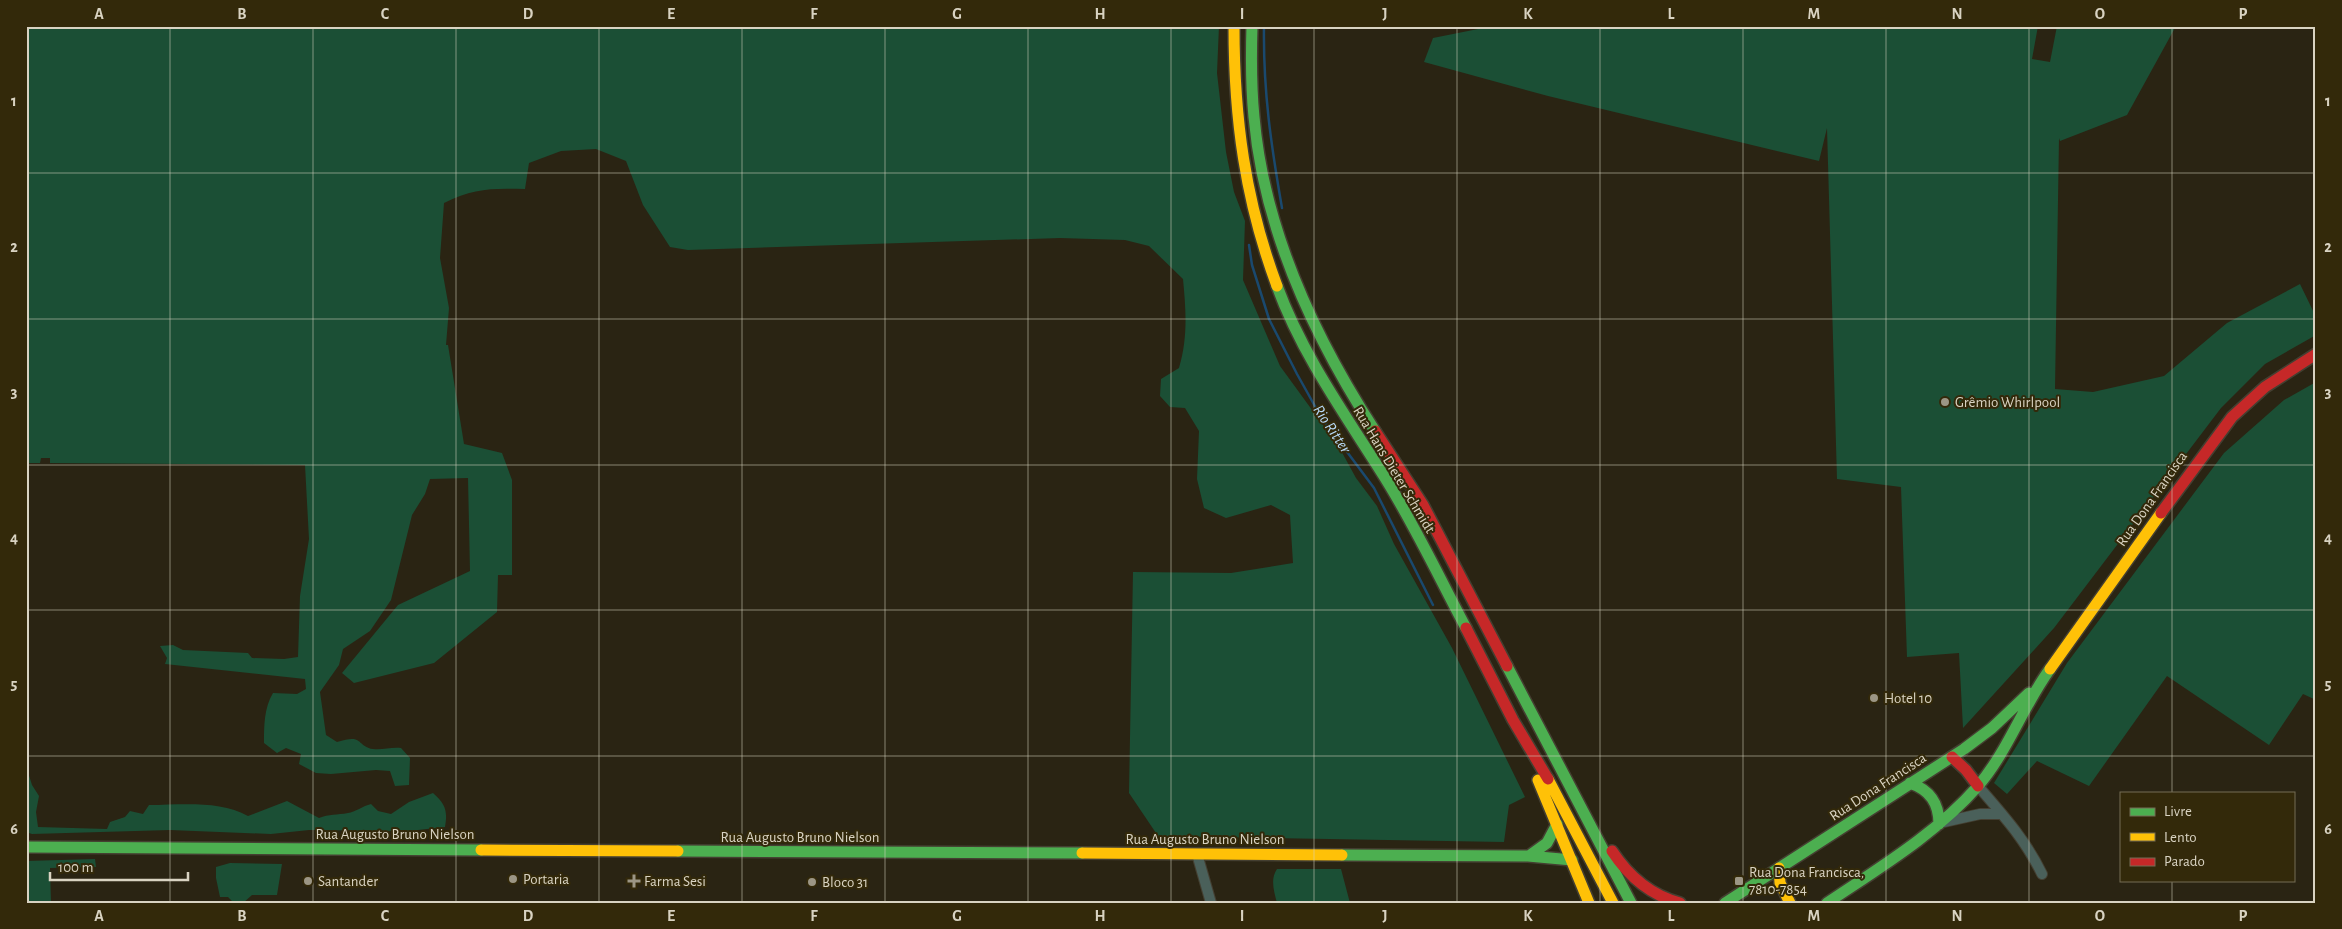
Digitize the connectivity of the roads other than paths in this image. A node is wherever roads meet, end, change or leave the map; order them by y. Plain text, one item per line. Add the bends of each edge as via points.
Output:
1 (1234, 26) edge
2 (1252, 26) edge
3 (2316, 354) edge
4 (2038, 685) junction
5 (1526, 707) junction
6 (1509, 714) junction
7 (1952, 757) junction
8 (1910, 783) junction
9 (1978, 786) junction
10 (2002, 814) junction
11 (1557, 824) junction
12 (1939, 824) junction
13 (26, 847) edge
14 (1197, 854) junction
15 (1528, 856) junction
16 (1572, 860) junction
17 (1780, 868) junction
18 (2042, 874) dead end
19 (1211, 903) edge
20 (1589, 903) edge
21 (1613, 903) edge
22 (1631, 903) edge
23 (1680, 903) edge
24 (1725, 903) edge
25 (1790, 903) edge
26 (1827, 903) edge

1 - 6 main road, Rua Hans Dieter Schmidt via 1234,103 1243,169 1274,285 1313,365 1406,513
2 - 5 main road, Rua Hans Dieter Schmidt via 1252,87 1260,159 1291,277 1331,359 1429,517
3 - 4 main road, Rua Dona Francisca via 2254,394 2222,428
4 - 7 main road, Rua Dona Francisca via 1992,728
4 - 9 main road, Rua Dona Francisca via 2001,753
5 - 22 main road, Rua Hans Dieter Schmidt
5 - 23 main road via 1619,862 1650,891
6 - 11 main road
6 - 21 main road, Rua Hans Dieter Schmidt
7 - 8 main road, Rua Dona Francisca
7 - 9 main road
8 - 12 main road via 1930,793 1938,808
8 - 17 main road, Rua Dona Francisca
9 - 10 street
9 - 12 main road, Rua Dona Francisca
10 - 12 street via 1980,814
10 - 18 street via 2030,849
11 - 15 main road via 1545,847
11 - 16 main road
12 - 26 main road, Rua Dona Francisca
13 - 14 main road, Rua Augusto Bruno Nielson
14 - 15 main road, Rua Augusto Bruno Nielson
14 - 19 street
15 - 16 main road, Rua Augusto Bruno Nielson
16 - 20 main road
17 - 24 main road, Rua Dona Francisca
17 - 25 main road via 1780,883

